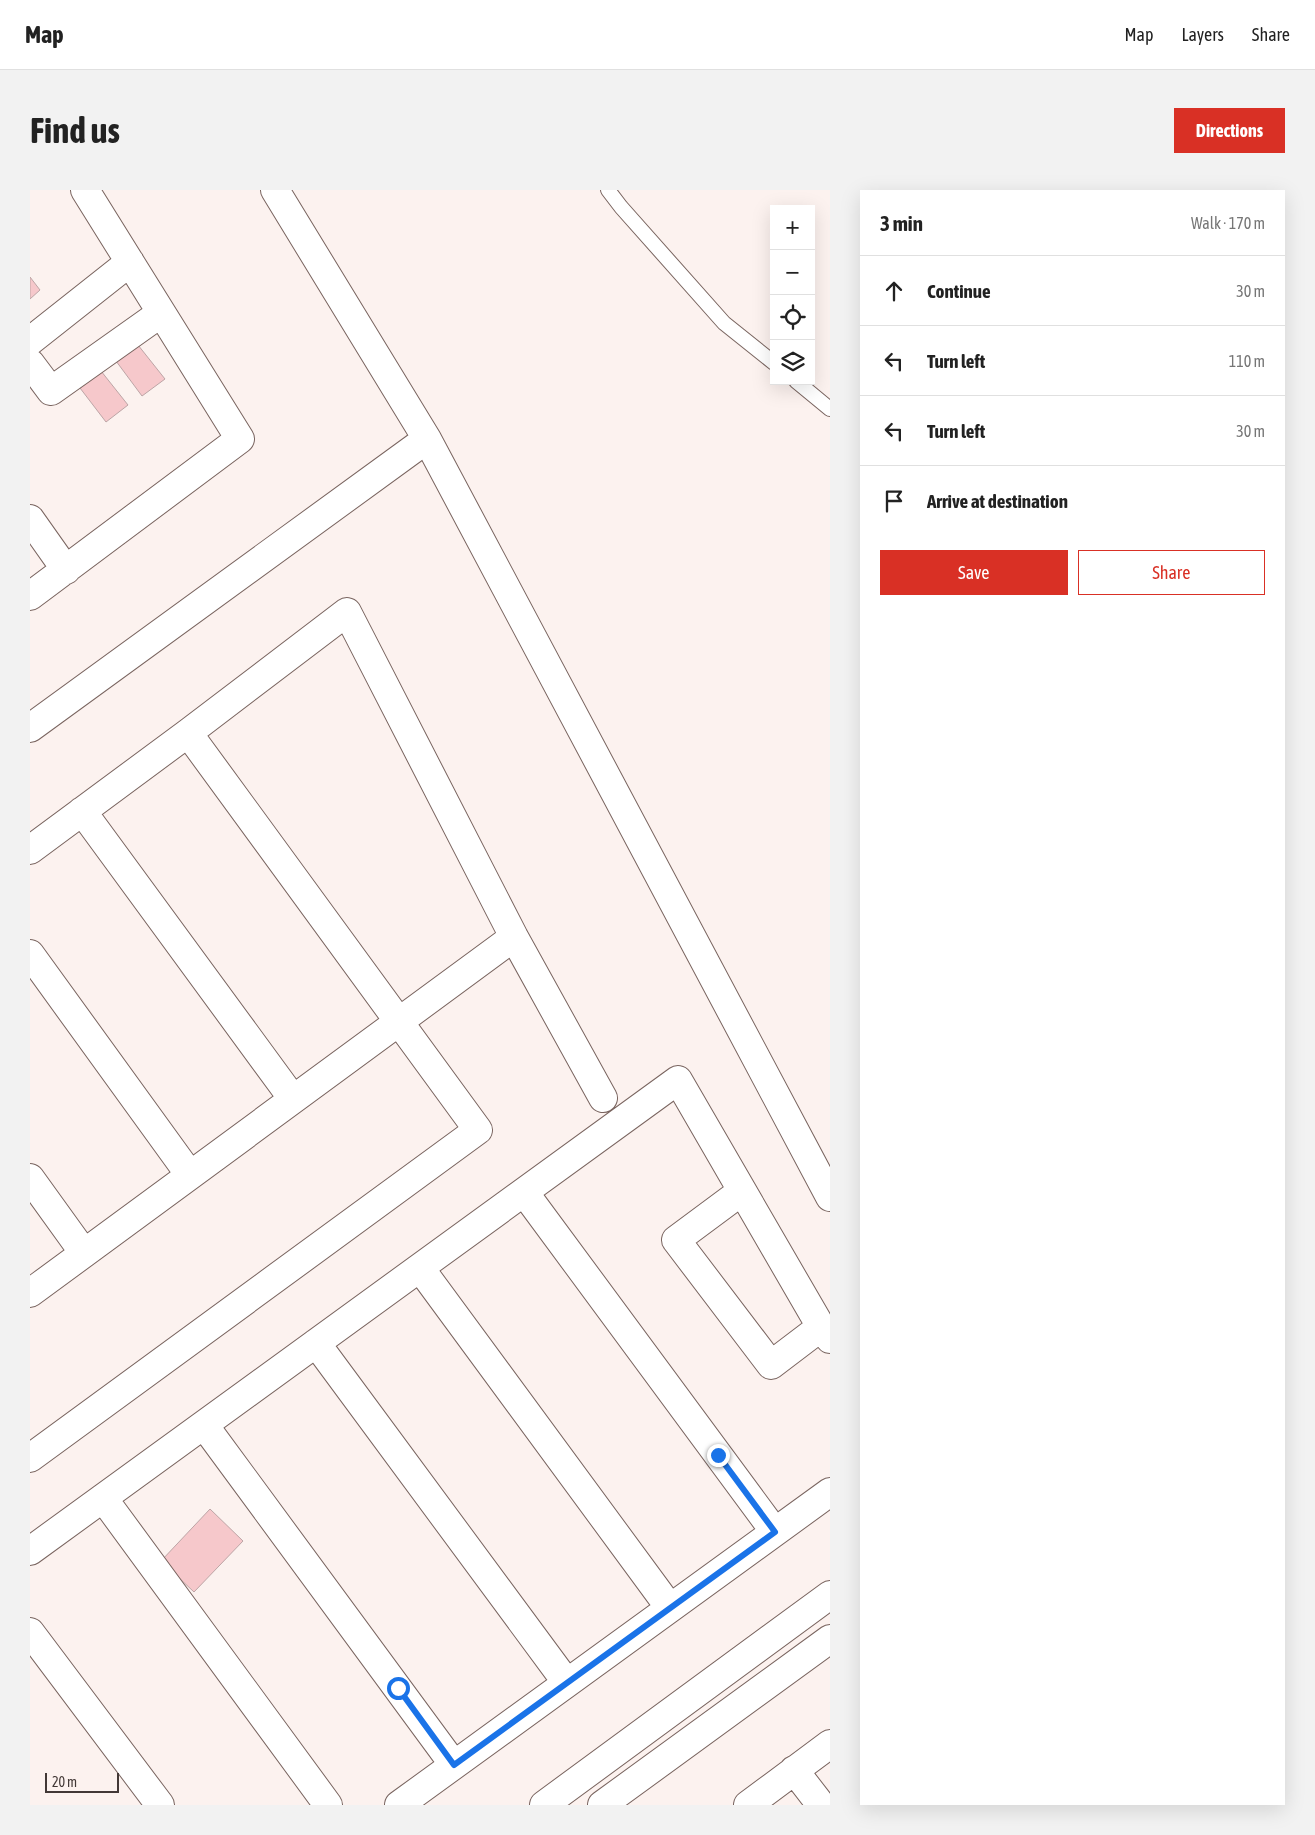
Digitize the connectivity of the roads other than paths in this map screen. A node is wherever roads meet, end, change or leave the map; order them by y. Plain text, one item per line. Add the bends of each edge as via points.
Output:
1 (85, 190) edge
2 (275, 190) edge
3 (608, 190) edge
4 (130, 262) junction
5 (162, 313) junction
6 (30, 341) edge
7 (770, 360) edge
8 (30, 363) edge
9 (801, 385) edge
10 (830, 409) edge
11 (427, 439) junction
12 (30, 519) edge
13 (66, 570) junction
14 (30, 596) edge
15 (30, 728) edge
16 (188, 733) junction
17 (82, 811) junction
18 (30, 850) edge
19 (514, 937) junction
20 (30, 954) edge
21 (398, 1021) junction
22 (603, 1098) dead end
23 (293, 1099) junction
24 (190, 1175) junction
25 (30, 1178) edge
26 (742, 1191) junction
27 (524, 1192) junction
28 (830, 1197) edge
29 (84, 1253) junction
30 (420, 1268) junction
31 (30, 1293) edge
32 (826, 1333) edge
33 (316, 1343) junction
34 (204, 1425) junction
35 (30, 1458) edge
36 (830, 1492) edge
37 (102, 1498) junction
38 (775, 1532) junction
39 (30, 1551) edge
40 (830, 1595) edge
41 (670, 1608) junction
42 (30, 1632) edge
43 (830, 1639) edge
44 (567, 1683) junction
45 (830, 1744) edge
46 (454, 1765) junction
47 (794, 1770) junction
48 (160, 1805) edge
49 (328, 1805) edge
50 (399, 1805) edge
51 (544, 1805) edge
52 (602, 1805) edge
53 (748, 1805) edge
54 (821, 1805) edge

1 - 4 street
2 - 11 street
3 - 7 lane via 724,323
4 - 5 street
4 - 6 street
5 - 8 street via 51,391
5 - 13 street via 240,438
9 - 10 lane
11 - 15 street
11 - 28 street
12 - 13 street
13 - 14 street
16 - 17 street
16 - 19 street via 347,612
16 - 21 street
17 - 18 street
17 - 23 street
19 - 21 street
19 - 22 street
20 - 24 street
21 - 23 street
21 - 35 street via 478,1130
23 - 24 street
24 - 29 street
25 - 29 street
26 - 27 street via 678,1080
26 - 32 street
26 - 32 street via 676,1240 771,1365
27 - 30 street
27 - 38 street
29 - 31 street
30 - 33 street
30 - 41 street
33 - 34 street
33 - 44 street
34 - 37 street
34 - 46 street
36 - 38 street
37 - 39 street
37 - 49 street
38 - 41 street
40 - 51 street
41 - 44 street
42 - 48 street
43 - 52 street
44 - 46 street
45 - 47 street
46 - 50 street
47 - 53 street
47 - 54 street

